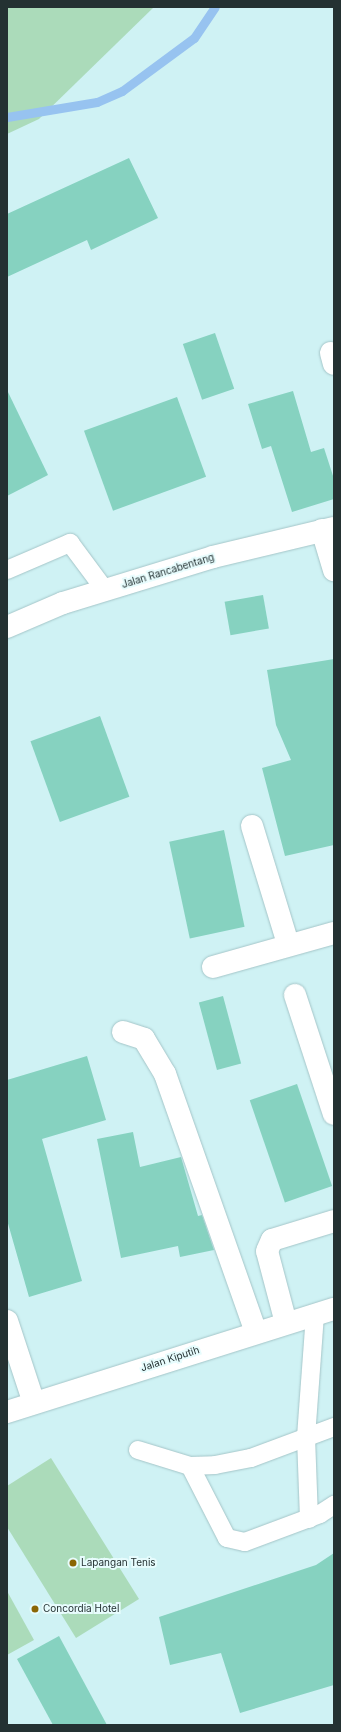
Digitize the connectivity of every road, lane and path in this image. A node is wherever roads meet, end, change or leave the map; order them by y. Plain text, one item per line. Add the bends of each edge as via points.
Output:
1 (328, 529) edge
2 (7, 570) edge
3 (334, 570) edge
4 (106, 590) junction
5 (7, 627) edge
6 (252, 826) dead end
7 (334, 933) edge
8 (288, 944) junction
9 (213, 967) dead end
10 (295, 995) dead end
11 (123, 1032) dead end
12 (334, 1114) edge
13 (334, 1221) edge
14 (325, 1312) edge
15 (7, 1321) edge
16 (286, 1323) junction
17 (256, 1332) junction
18 (34, 1403) junction
19 (7, 1412) edge
20 (334, 1428) edge
21 (306, 1437) junction
22 (138, 1450) dead end
23 (190, 1466) junction
24 (334, 1504) edge
25 (309, 1519) junction

1 - 3 street
1 - 4 street, Jalan Rancabentang
2 - 4 lane via 70,543
4 - 5 street, Jalan Rancabentang via 63,603
6 - 8 street
7 - 8 street
8 - 9 street
10 - 12 street
11 - 17 street via 144,1039 165,1074
13 - 16 street via 272,1240 267,1251
14 - 16 street, Jalan Kiputih
14 - 21 lane
15 - 18 street
16 - 17 street, Jalan Kiputih
17 - 18 street, Jalan Kiputih
18 - 19 street, Jalan Kiputih
20 - 21 lane
21 - 23 lane via 251,1458 215,1465
21 - 25 lane
22 - 23 lane
23 - 25 lane via 227,1538 245,1542
24 - 25 lane

